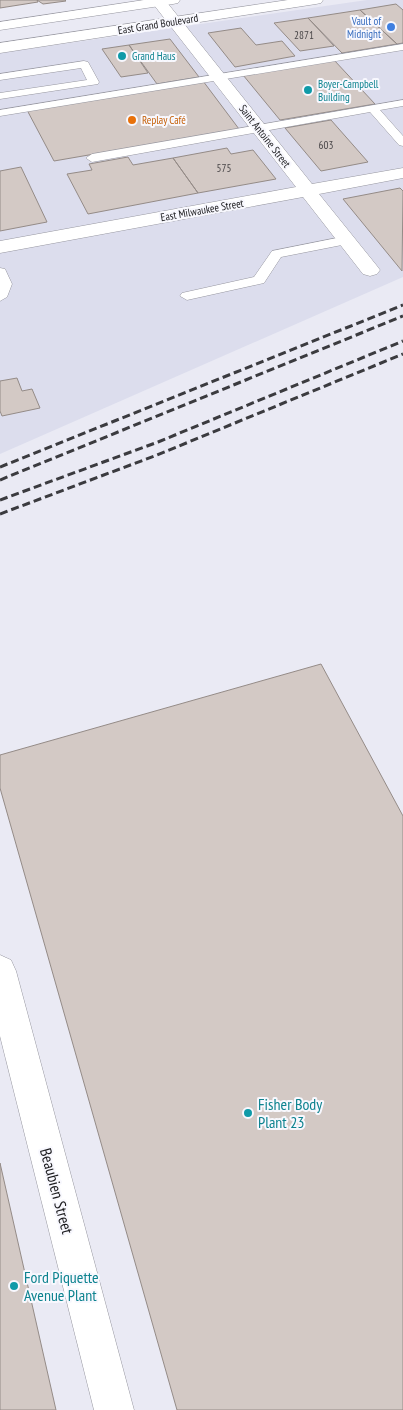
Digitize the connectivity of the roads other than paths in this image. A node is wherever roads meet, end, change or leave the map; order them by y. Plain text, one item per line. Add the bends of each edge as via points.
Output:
1 (316, 0) edge
2 (166, 1) edge
3 (175, 21) junction
4 (0, 26) edge
5 (403, 46) edge
6 (0, 48) edge
7 (0, 77) edge
8 (218, 77) junction
9 (0, 96) edge
10 (403, 103) edge
11 (372, 108) junction
12 (0, 113) edge
13 (259, 128) junction
14 (403, 143) edge
15 (92, 158) dead end
16 (403, 173) edge
17 (308, 190) junction
18 (347, 240) junction
19 (0, 247) edge
20 (370, 270) dead end
21 (0, 272) edge
22 (187, 296) dead end
23 (0, 297) edge
24 (0, 971) edge
25 (114, 1410) edge

1 - 3 street, East Grand Boulevard
2 - 3 street, Saint Antoine Street
2 - 4 street, East Grand Boulevard
3 - 6 street, East Grand Boulevard
3 - 8 street, Saint Antoine Street
5 - 8 lane
7 - 9 lane via 84,64 94,82
8 - 12 lane
8 - 13 street, Saint Antoine Street
10 - 11 lane
11 - 13 lane
11 - 14 lane
13 - 15 lane
13 - 17 street, Saint Antoine Street
16 - 17 street, East Milwaukee Street
17 - 18 street, Saint Antoine Street
17 - 19 street, East Milwaukee Street
18 - 20 street, Saint Antoine Street
18 - 22 lane via 277,254 259,280
21 - 23 lane via 5,284
24 - 25 street, Beaubien Street

